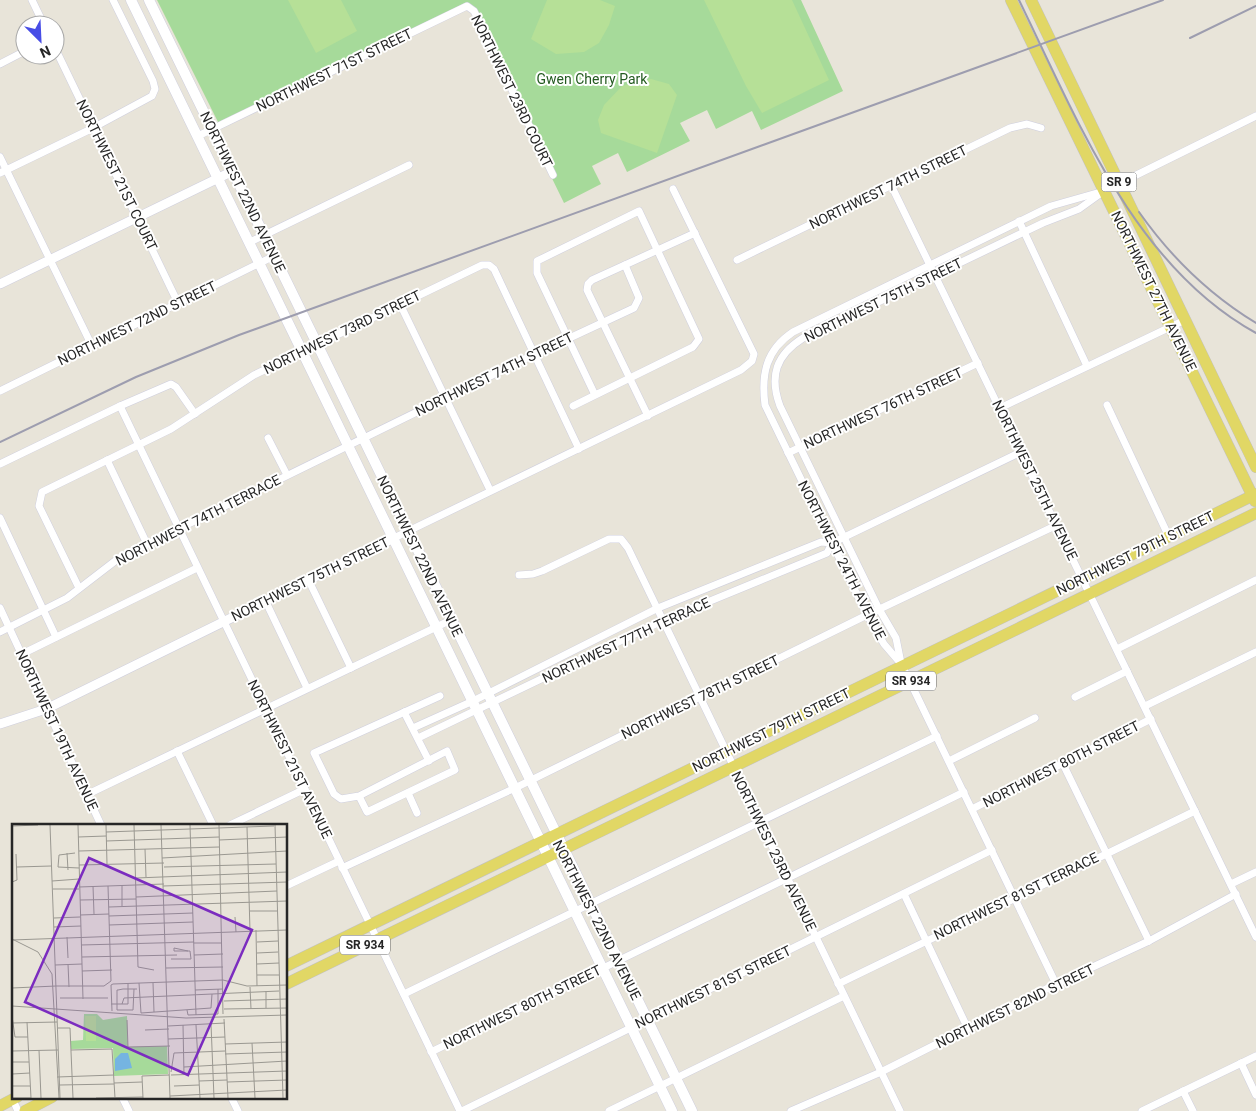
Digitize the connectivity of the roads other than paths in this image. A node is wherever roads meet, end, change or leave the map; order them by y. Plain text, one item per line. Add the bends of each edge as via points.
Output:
1 (32, 0) edge
2 (114, 0) edge
3 (132, 0) edge
4 (149, 0) edge
5 (1011, 0) edge
6 (1031, 0) edge
7 (470, 7) joint
8 (39, 15) edge
9 (159, 20) junction
10 (145, 28) junction
11 (15, 57) edge
12 (0, 64) edge
13 (63, 65) edge
14 (1256, 116) edge
15 (94, 127) junction
16 (1041, 128) dead end
17 (212, 129) junction
18 (198, 136) junction
19 (0, 157) edge
20 (409, 165) dead end
21 (233, 170) junction
22 (3, 171) edge
23 (553, 175) dead end
24 (218, 178) junction
25 (1120, 184) junction
26 (891, 185) junction
27 (673, 188) dead end
28 (1104, 191) junction
29 (138, 217) junction
30 (1019, 221) junction
31 (695, 232) junction
32 (1024, 232) junction
33 (264, 235) junction
34 (250, 242) junction
35 (977, 242) junction
36 (657, 250) junction
37 (982, 252) junction
38 (274, 256) junction
39 (50, 259) junction
40 (737, 260) dead end
41 (260, 263) junction
42 (930, 264) junction
43 (625, 265) junction
44 (935, 275) junction
45 (0, 284) edge
46 (879, 289) junction
47 (1172, 292) junction
48 (884, 299) junction
49 (1158, 299) junction
50 (178, 303) junction
51 (400, 304) junction
52 (834, 312) junction
53 (1185, 320) junction
54 (838, 321) junction
55 (603, 323) junction
56 (1171, 326) junction
57 (568, 339) junction
58 (317, 344) junction
59 (92, 346) junction
60 (776, 346) joint
61 (303, 351) junction
62 (533, 355) junction
63 (978, 363) junction
64 (1087, 366) junction
65 (630, 378) junction
66 (1, 389) edge
67 (595, 395) junction
68 (445, 398) junction
69 (1107, 405) dead end
70 (120, 406) junction
71 (573, 406) dead end
72 (1000, 408) junction
73 (1229, 411) junction
74 (195, 414) junction
75 (648, 416) junction
76 (1215, 417) junction
77 (268, 438) dead end
78 (362, 438) junction
79 (138, 444) junction
80 (348, 445) junction
81 (800, 448) junction
82 (579, 449) junction
83 (1021, 452) junction
84 (788, 453) junction
85 (107, 460) junction
86 (0, 464) edge
87 (1256, 467) edge
88 (287, 475) junction
89 (490, 490) junction
90 (1255, 498) edge
91 (1256, 513) edge
92 (0, 518) edge
93 (1057, 525) junction
94 (178, 528) junction
95 (408, 531) junction
96 (1169, 537) junction
97 (394, 538) junction
98 (844, 538) junction
99 (832, 543) junction
100 (147, 544) junction
101 (197, 568) junction
102 (746, 572) junction
103 (518, 575) dead end
104 (308, 579) junction
105 (1082, 579) junction
106 (1256, 580) edge
107 (751, 584) junction
108 (79, 588) junction
109 (1089, 594) junction
110 (690, 595) junction
111 (265, 600) junction
112 (695, 607) junction
113 (0, 608) edge
114 (658, 608) junction
115 (879, 609) junction
116 (43, 611) junction
117 (867, 615) junction
118 (451, 620) junction
119 (664, 620) junction
120 (223, 621) junction
121 (992, 622) junction
122 (9, 627) junction
123 (437, 628) junction
124 (0, 632) edge
125 (56, 637) junction
126 (999, 638) junction
127 (1117, 649) junction
128 (1256, 652) edge
129 (22, 654) junction
130 (902, 666) junction
131 (351, 668) junction
132 (1128, 671) junction
133 (910, 681) junction
134 (308, 688) junction
135 (440, 696) dead end
136 (1076, 696) dead end
137 (489, 698) junction
138 (700, 698) junction
139 (475, 706) junction
140 (1145, 706) junction
141 (266, 708) junction
142 (46, 709) junction
143 (813, 710) junction
144 (404, 712) junction
145 (1035, 718) dead end
146 (1151, 720) junction
147 (0, 724) edge
148 (821, 724) junction
149 (413, 728) junction
150 (937, 736) junction
151 (418, 738) junction
152 (177, 751) junction
153 (726, 753) junction
154 (429, 761) junction
155 (949, 761) junction
156 (1063, 764) junction
157 (733, 767) junction
158 (673, 779) junction
159 (529, 780) junction
160 (515, 788) junction
161 (305, 789) junction
162 (964, 792) junction
163 (408, 793) junction
164 (86, 795) junction
165 (359, 796) junction
166 (972, 809) junction
167 (1195, 811) junction
168 (640, 812) junction
169 (417, 814) dead end
170 (759, 823) junction
171 (100, 824) edge
172 (213, 824) edge
173 (232, 824) edge
174 (556, 836) junction
175 (542, 843) junction
176 (562, 850) junction
177 (992, 850) junction
178 (1104, 853) junction
179 (548, 856) junction
180 (341, 865) junction
181 (1256, 872) edge
182 (788, 879) junction
183 (465, 881) junction
184 (1231, 884) junction
185 (288, 885) edge
186 (472, 893) junction
187 (904, 894) junction
188 (1236, 894) junction
189 (1015, 897) junction
190 (590, 904) junction
191 (576, 911) junction
192 (370, 926) junction
193 (816, 936) junction
194 (1256, 937) edge
195 (376, 940) junction
196 (926, 940) junction
197 (1149, 941) junction
198 (618, 961) junction
199 (288, 965) edge
200 (603, 968) junction
201 (288, 983) edge
202 (838, 984) junction
203 (1056, 984) junction
204 (404, 994) junction
205 (844, 996) junction
206 (647, 1019) junction
207 (632, 1026) junction
208 (968, 1029) junction
209 (431, 1052) junction
210 (1256, 1056) edge
211 (1241, 1063) junction
212 (881, 1072) junction
213 (676, 1078) junction
214 (660, 1086) junction
215 (1183, 1091) junction
216 (1256, 1094) edge
217 (15, 1098) edge
218 (50, 1098) edge
219 (122, 1098) edge
220 (232, 1098) edge
221 (0, 1106) edge
222 (18, 1111) edge
223 (24, 1111) edge
224 (129, 1111) edge
225 (238, 1111) edge
226 (461, 1111) edge
227 (609, 1111) edge
228 (672, 1111) edge
229 (692, 1111) edge
230 (791, 1111) edge
231 (900, 1111) edge
232 (1142, 1111) edge
233 (1193, 1111) edge

1 - 8 street
2 - 15 street via 153,81 154,93 147,100
3 - 10 main road, NORTHWEST 22ND AVENUE
4 - 9 main road, NORTHWEST 22ND AVENUE
5 - 28 main road, NORTHWEST 27TH AVENUE / SR 9
6 - 25 main road, NORTHWEST 27TH AVENUE / SR 9
7 - 17 street, NORTHWEST 71ST STREET
7 - 23 street, NORTHWEST 23RD COURT
9 - 10 main road
9 - 17 main road, NORTHWEST 22ND AVENUE
10 - 18 main road, NORTHWEST 22ND AVENUE
11 - 12 street
13 - 15 street, NORTHWEST 21ST COURT
14 - 25 street, NORTHWEST 75TH STREET
15 - 22 street
15 - 29 street, NORTHWEST 21ST COURT
16 - 26 street, NORTHWEST 74TH STREET via 1027,124 1017,126
17 - 18 street, NORTHWEST 71ST STREET
17 - 21 main road, NORTHWEST 22ND AVENUE
18 - 24 main road, NORTHWEST 22ND AVENUE
19 - 22 street
20 - 33 street
21 - 24 street
21 - 33 main road, NORTHWEST 22ND AVENUE
22 - 39 street
24 - 29 street
24 - 34 main road, NORTHWEST 22ND AVENUE
25 - 28 street, NORTHWEST 75TH STREET
25 - 47 main road, NORTHWEST 27TH AVENUE / SR 9
26 - 40 street, NORTHWEST 74TH STREET
26 - 42 street, NORTHWEST 25TH AVENUE
27 - 31 street
28 - 30 street, NORTHWEST 75TH STREET via 1051,206
28 - 32 street, NORTHWEST 75TH STREET via 1079,209
28 - 49 main road, NORTHWEST 27TH AVENUE / SR 9
29 - 39 street
29 - 50 street, NORTHWEST 21ST COURT
30 - 32 street
30 - 35 street, NORTHWEST 75TH STREET
31 - 36 street
31 - 75 street, NORTHWEST 75TH STREET via 754,354 752,361 741,370
32 - 37 street, NORTHWEST 75TH STREET
32 - 64 street
33 - 34 street
33 - 38 main road, NORTHWEST 22ND AVENUE
34 - 41 main road, NORTHWEST 22ND AVENUE
35 - 37 street
35 - 42 street, NORTHWEST 75TH STREET
36 - 43 street
36 - 57 street via 639,211 537,261 537,273
36 - 65 street via 699,339 693,347
37 - 44 street, NORTHWEST 75TH STREET
38 - 41 street, NORTHWEST 72ND STREET
38 - 58 main road, NORTHWEST 22ND AVENUE
39 - 45 street
39 - 59 street
41 - 50 street, NORTHWEST 72ND STREET
41 - 61 main road, NORTHWEST 22ND AVENUE
42 - 44 street, NORTHWEST 25TH AVENUE
42 - 46 street, NORTHWEST 75TH STREET
43 - 55 street, NORTHWEST 74TH STREET via 639,295 639,303
43 - 55 street via 588,284 587,290
44 - 48 street, NORTHWEST 75TH STREET
44 - 63 street, NORTHWEST 25TH AVENUE
46 - 48 street
46 - 52 street, NORTHWEST 75TH STREET
47 - 49 main road
47 - 53 main road, NORTHWEST 27TH AVENUE / SR 9
48 - 54 street, NORTHWEST 75TH STREET
49 - 56 main road, NORTHWEST 27TH AVENUE / SR 9
50 - 59 street, NORTHWEST 72ND STREET
51 - 58 street, NORTHWEST 73RD STREET
51 - 62 street, NORTHWEST 73RD STREET via 482,264 489,265 494,269
51 - 68 street
52 - 54 street
52 - 60 street, NORTHWEST 75TH STREET via 793,332
53 - 56 street
53 - 73 main road, NORTHWEST 27TH AVENUE / SR 9
54 - 81 street, NORTHWEST 75TH STREET via 794,344 776,370 775,392
55 - 57 street, NORTHWEST 74TH STREET
55 - 65 street
56 - 64 street
56 - 76 main road, NORTHWEST 27TH AVENUE / SR 9
57 - 62 street, NORTHWEST 74TH STREET
57 - 67 street
58 - 61 street, NORTHWEST 73RD STREET
58 - 78 main road, NORTHWEST 22ND AVENUE
59 - 66 street, NORTHWEST 72ND STREET
60 - 84 street, NORTHWEST 24TH AVENUE via 766,364 763,386 766,405
61 - 74 street, NORTHWEST 73RD STREET via 254,375
61 - 80 main road, NORTHWEST 22ND AVENUE
62 - 68 street, NORTHWEST 74TH STREET
62 - 82 street
63 - 72 street, NORTHWEST 25TH AVENUE
63 - 81 street, NORTHWEST 76TH STREET
64 - 72 street
65 - 67 street
65 - 75 street
67 - 71 street
68 - 78 street, NORTHWEST 74TH STREET
68 - 89 street
69 - 96 street
70 - 74 street via 171,384
70 - 79 street, NORTHWEST 21ST AVENUE
70 - 86 street
72 - 83 street, NORTHWEST 25TH AVENUE
73 - 76 main road
73 - 87 main road, NORTHWEST 27TH AVENUE / SR 9
74 - 79 street, NORTHWEST 73RD STREET via 172,429
75 - 82 street, NORTHWEST 75TH STREET
76 - 90 main road, NORTHWEST 27TH AVENUE / SR 9
77 - 88 street
78 - 80 street, NORTHWEST 74TH STREET
78 - 95 main road, NORTHWEST 22ND AVENUE
79 - 85 street, NORTHWEST 73RD STREET
79 - 94 street, NORTHWEST 21ST AVENUE
80 - 88 street, NORTHWEST 74TH TERRACE
80 - 97 main road, NORTHWEST 22ND AVENUE
81 - 84 street, NORTHWEST 76TH STREET
81 - 98 street, NORTHWEST 75TH STREET
82 - 89 street, NORTHWEST 75TH STREET
83 - 93 street, NORTHWEST 25TH AVENUE
83 - 98 street, NORTHWEST 77TH TERRACE
84 - 99 street, NORTHWEST 24TH AVENUE
85 - 100 street
85 - 108 street, NORTHWEST 73RD STREET via 42,492 40,499 39,506
88 - 94 street, NORTHWEST 74TH TERRACE
89 - 95 street, NORTHWEST 75TH STREET
90 - 96 main road, NORTHWEST 79TH STREET / SR 934
91 - 109 main road, NORTHWEST 79TH STREET / SR 934
92 - 116 street
93 - 105 street, NORTHWEST 25TH AVENUE
93 - 115 street, NORTHWEST 78TH STREET
94 - 100 street, NORTHWEST 74TH TERRACE
94 - 101 street, NORTHWEST 21ST AVENUE
95 - 97 street, NORTHWEST 75TH STREET
95 - 118 main road, NORTHWEST 22ND AVENUE
96 - 105 main road, NORTHWEST 79TH STREET / SR 934
97 - 104 street, NORTHWEST 75TH STREET
97 - 123 main road, NORTHWEST 22ND AVENUE
98 - 99 street, NORTHWEST 77TH TERRACE
98 - 115 street, NORTHWEST 75TH STREET
99 - 102 street, NORTHWEST 77TH TERRACE via 821,542
99 - 107 street, NORTHWEST 77TH TERRACE via 827,553
99 - 117 street, NORTHWEST 24TH AVENUE
100 - 108 street, NORTHWEST 74TH TERRACE via 119,558
101 - 120 street, NORTHWEST 21ST AVENUE
101 - 125 street
102 - 107 street
102 - 110 street, NORTHWEST 77TH TERRACE
103 - 114 street, NORTHWEST 23RD AVENUE via 534,574 609,539 621,539
104 - 111 street, NORTHWEST 75TH STREET
104 - 131 street
105 - 109 street, NORTHWEST 25TH AVENUE
105 - 121 main road, NORTHWEST 79TH STREET / SR 934
106 - 127 street
107 - 112 street, NORTHWEST 77TH TERRACE
108 - 116 street, NORTHWEST 74TH TERRACE
109 - 126 main road, NORTHWEST 79TH STREET / SR 934
109 - 127 street, NORTHWEST 25TH AVENUE
110 - 112 street
110 - 114 street, NORTHWEST 77TH TERRACE
111 - 120 street, NORTHWEST 75TH STREET
111 - 134 street
112 - 119 street, NORTHWEST 77TH TERRACE
113 - 122 street, NORTHWEST 19TH AVENUE
114 - 119 street, NORTHWEST 23RD AVENUE
114 - 137 street, NORTHWEST 77TH TERRACE
115 - 117 street, NORTHWEST 78TH STREET
115 - 130 street, NORTHWEST 75TH STREET via 896,638
116 - 122 street, NORTHWEST 74TH TERRACE
116 - 125 street
117 - 130 street, NORTHWEST 24TH AVENUE
117 - 138 street, NORTHWEST 78TH STREET
118 - 123 street
118 - 137 main road, NORTHWEST 22ND AVENUE
119 - 137 street, NORTHWEST 77TH TERRACE
119 - 138 street, NORTHWEST 23RD AVENUE
120 - 141 street, NORTHWEST 21ST AVENUE
120 - 142 street, NORTHWEST 75TH STREET
121 - 126 main road
121 - 130 main road, NORTHWEST 79TH STREET / SR 934
122 - 124 street, NORTHWEST 74TH TERRACE
122 - 129 street, NORTHWEST 19TH AVENUE
123 - 131 street
123 - 139 main road, NORTHWEST 22ND AVENUE
125 - 129 street
126 - 133 main road, NORTHWEST 79TH STREET / SR 934
127 - 132 street, NORTHWEST 25TH AVENUE
128 - 140 street, NORTHWEST 80TH STREET
129 - 142 street, NORTHWEST 19TH AVENUE
130 - 133 street, NORTHWEST 24TH AVENUE
130 - 143 main road, NORTHWEST 79TH STREET / SR 934
131 - 134 street
132 - 136 street
132 - 140 street, NORTHWEST 25TH AVENUE
133 - 148 main road, NORTHWEST 79TH STREET / SR 934
133 - 150 street, NORTHWEST 24TH AVENUE
134 - 141 street
135 - 144 street
137 - 139 street, NORTHWEST 77TH TERRACE
137 - 159 main road, NORTHWEST 22ND AVENUE
138 - 153 street, NORTHWEST 23RD AVENUE
138 - 159 street, NORTHWEST 78TH STREET
139 - 149 street, NORTHWEST 77TH TERRACE
139 - 151 street, NORTHWEST 77TH TERRACE
139 - 160 main road, NORTHWEST 22ND AVENUE
140 - 146 street, NORTHWEST 25TH AVENUE
141 - 152 street
141 - 161 street, NORTHWEST 21ST AVENUE
142 - 147 street, NORTHWEST 75TH STREET
142 - 164 street, NORTHWEST 19TH AVENUE
143 - 148 main road
143 - 153 main road, NORTHWEST 79TH STREET / SR 934
144 - 149 street
144 - 165 street via 314,752 334,794 341,799
145 - 155 street
146 - 156 street, NORTHWEST 80TH STREET
146 - 167 street, NORTHWEST 25TH AVENUE
148 - 157 main road, NORTHWEST 79TH STREET / SR 934
149 - 151 street
150 - 155 street, NORTHWEST 24TH AVENUE
150 - 170 street
151 - 154 street
152 - 164 street
152 - 172 street
153 - 157 street, NORTHWEST 23RD AVENUE
153 - 158 main road, NORTHWEST 79TH STREET / SR 934
154 - 163 street via 447,751 455,770
154 - 165 street
155 - 162 street, NORTHWEST 24TH AVENUE
156 - 166 street, NORTHWEST 80TH STREET
156 - 178 street
157 - 168 main road, NORTHWEST 79TH STREET / SR 934
157 - 170 street, NORTHWEST 23RD AVENUE
158 - 168 main road via 647,797
158 - 174 main road, NORTHWEST 79TH STREET / SR 934
159 - 160 street, NORTHWEST 78TH STREET
159 - 174 main road, NORTHWEST 22ND AVENUE
160 - 175 main road, NORTHWEST 22ND AVENUE
160 - 180 street, NORTHWEST 78TH STREET via 436,826
161 - 173 street
161 - 180 street, NORTHWEST 21ST AVENUE
162 - 166 street, NORTHWEST 24TH AVENUE
162 - 182 street, NORTHWEST 80TH STREET
163 - 165 street via 367,812
163 - 169 street
164 - 171 street, NORTHWEST 19TH AVENUE
166 - 177 street, NORTHWEST 24TH AVENUE
167 - 178 street, NORTHWEST 81ST TERRACE
167 - 184 street, NORTHWEST 25TH AVENUE
168 - 176 main road, NORTHWEST 79TH STREET / SR 934
170 - 182 street, NORTHWEST 23RD AVENUE
170 - 190 street
174 - 175 main road, NORTHWEST 79TH STREET / SR 934
174 - 176 main road, NORTHWEST 22ND AVENUE
175 - 179 main road, NORTHWEST 22ND AVENUE
175 - 183 main road, NORTHWEST 79TH STREET / SR 934
176 - 179 main road, NORTHWEST 79TH STREET / SR 934
176 - 190 main road, NORTHWEST 22ND AVENUE
177 - 187 street, NORTHWEST 81ST STREET
177 - 189 street, NORTHWEST 24TH AVENUE
178 - 189 street, NORTHWEST 81ST TERRACE
178 - 197 street
179 - 186 main road, NORTHWEST 79TH STREET / SR 934
179 - 191 main road, NORTHWEST 22ND AVENUE
180 - 185 street, NORTHWEST 78TH STREET
180 - 192 street, NORTHWEST 21ST AVENUE
181 - 184 street
182 - 193 street, NORTHWEST 23RD AVENUE
182 - 198 street, NORTHWEST 80TH STREET
183 - 186 main road
183 - 192 main road, NORTHWEST 79TH STREET / SR 934
184 - 188 street, NORTHWEST 25TH AVENUE
186 - 195 main road, NORTHWEST 79TH STREET / SR 934
187 - 193 street, NORTHWEST 81ST STREET
187 - 196 street
188 - 194 street, NORTHWEST 25TH AVENUE
188 - 197 street, NORTHWEST 82ND STREET
189 - 196 street, NORTHWEST 81ST TERRACE
189 - 203 street, NORTHWEST 24TH AVENUE
190 - 191 street
190 - 198 main road, NORTHWEST 22ND AVENUE
191 - 200 main road, NORTHWEST 22ND AVENUE
191 - 204 street
192 - 195 street, NORTHWEST 21ST AVENUE
192 - 199 main road, NORTHWEST 79TH STREET / SR 934
193 - 202 street, NORTHWEST 23RD AVENUE
193 - 206 street, NORTHWEST 81ST STREET
195 - 201 main road, NORTHWEST 79TH STREET / SR 934
195 - 204 street, NORTHWEST 21ST AVENUE
196 - 202 street, NORTHWEST 81ST TERRACE
196 - 208 street
197 - 203 street, NORTHWEST 82ND STREET
198 - 200 street, NORTHWEST 80TH STREET
198 - 206 main road, NORTHWEST 22ND AVENUE
200 - 207 main road, NORTHWEST 22ND AVENUE
200 - 209 street, NORTHWEST 80TH STREET
202 - 205 street, NORTHWEST 23RD AVENUE
203 - 208 street, NORTHWEST 82ND STREET
204 - 209 street, NORTHWEST 21ST AVENUE
205 - 212 street, NORTHWEST 23RD AVENUE
205 - 213 street
206 - 207 street, NORTHWEST 81ST STREET
206 - 213 main road, NORTHWEST 22ND AVENUE
207 - 214 main road, NORTHWEST 22ND AVENUE
207 - 226 street, NORTHWEST 81ST STREET
208 - 212 street, NORTHWEST 82ND STREET
209 - 226 street, NORTHWEST 21ST AVENUE
210 - 211 street
211 - 215 street
211 - 216 street
212 - 230 street, NORTHWEST 82ND STREET
212 - 231 street, NORTHWEST 23RD AVENUE
213 - 214 street
213 - 229 main road, NORTHWEST 22ND AVENUE
214 - 227 street
214 - 228 main road, NORTHWEST 22ND AVENUE
215 - 232 street
215 - 233 street
217 - 221 main road
217 - 222 street
218 - 223 main road
219 - 224 street
220 - 225 street

